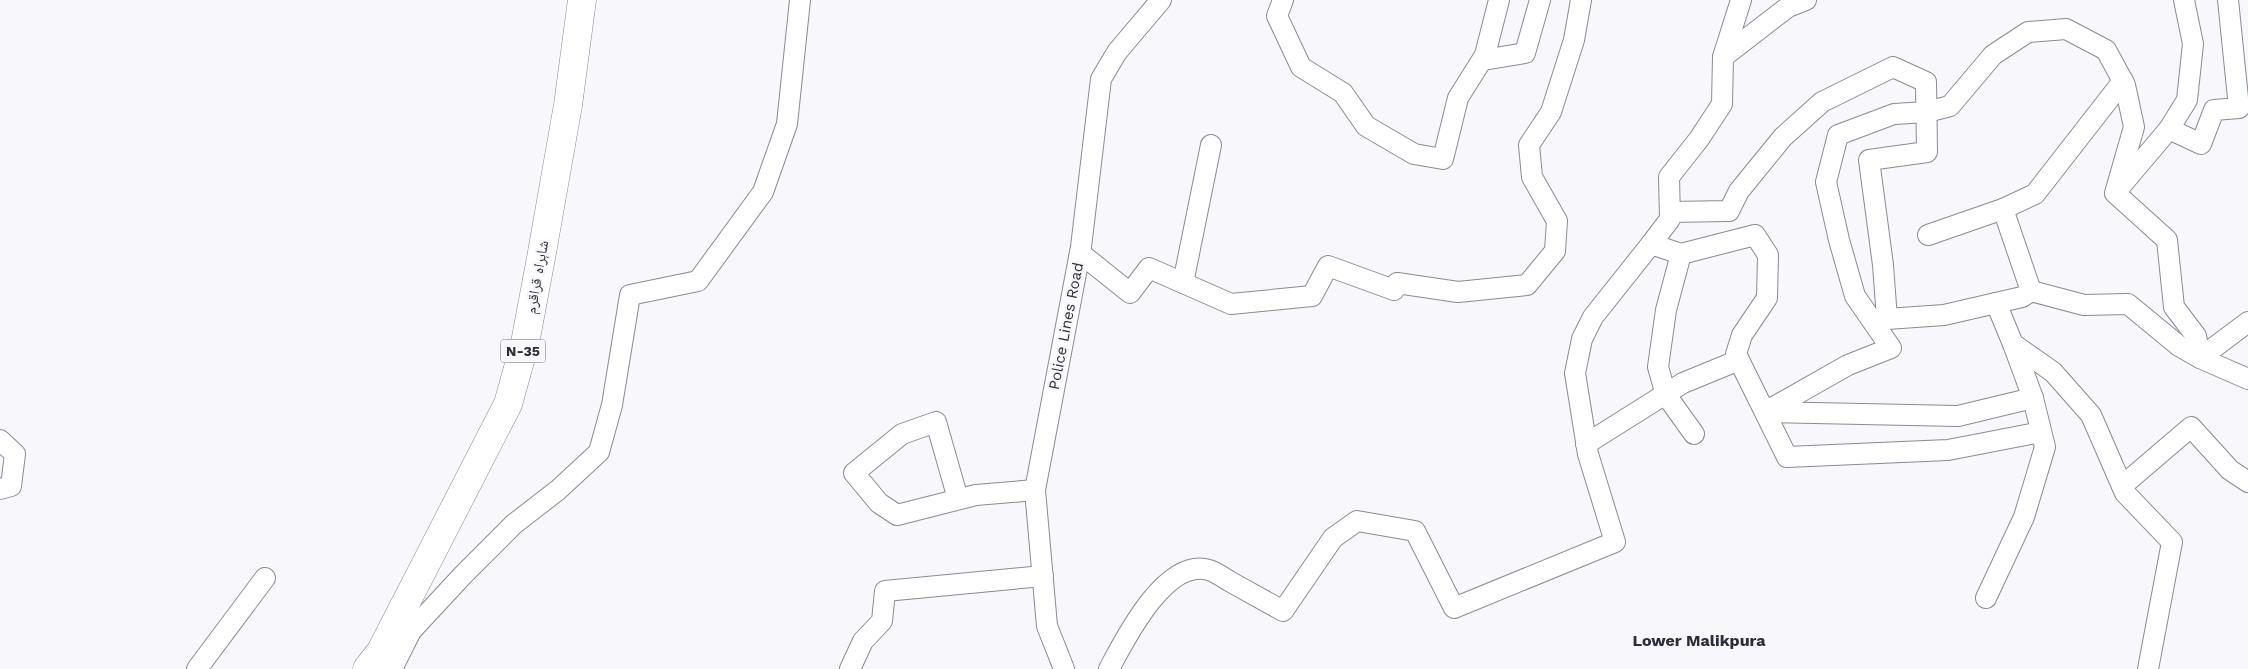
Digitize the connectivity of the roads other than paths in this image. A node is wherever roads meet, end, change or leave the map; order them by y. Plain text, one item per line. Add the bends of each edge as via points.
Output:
1 (582, 0) edge
2 (800, 0) edge
3 (1161, 0) edge
4 (1283, 0) edge
5 (1499, 0) edge
6 (1540, 0) edge
7 (1581, 0) edge
8 (1741, 0) edge
9 (1806, 0) edge
10 (2184, 0) edge
11 (2228, 0) edge
12 (1723, 57) junction
13 (1483, 60) junction
14 (2123, 81) junction
15 (1926, 112) junction
16 (2169, 128) junction
17 (1211, 145) dead end
18 (2115, 193) junction
19 (2003, 209) junction
20 (1670, 212) junction
21 (1928, 235) dead end
22 (1651, 244) junction
23 (1080, 253) junction
24 (1681, 254) junction
25 (1183, 283) junction
26 (2031, 292) junction
27 (1996, 303) junction
28 (2248, 322) edge
29 (2013, 344) junction
30 (2200, 358) junction
31 (1739, 360) junction
32 (2248, 379) edge
33 (1666, 395) junction
34 (2033, 398) junction
35 (1765, 412) junction
36 (2041, 432) junction
37 (1694, 434) dead end
38 (0, 440) edge
39 (1586, 444) junction
40 (2248, 482) edge
41 (2122, 486) junction
42 (0, 489) edge
43 (1035, 490) junction
44 (958, 499) junction
45 (1043, 576) junction
46 (265, 578) dead end
47 (1986, 598) dead end
48 (197, 669) edge
49 (367, 669) edge
50 (392, 669) edge
51 (850, 669) edge
52 (1064, 669) edge
53 (1109, 669) edge
54 (2148, 669) edge

1 - 49 highway, شاہراہ قراقرم / N-35 via 568,105 541,258 525,343 508,404 385,643
2 - 50 street via 786,124 764,192 698,281 630,294 612,404 599,452 514,524 463,575 411,631
3 - 23 street, Police Lines Road via 1117,52 1101,79
4 - 13 street via 1277,16 1301,67 1343,93 1366,126 1414,154 1443,159 1458,98
5 - 13 street
6 - 13 street via 1525,53
7 - 25 street via 1574,40 1551,112 1529,145 1532,177 1558,220 1555,252 1527,285 1458,292 1398,283 1394,290 1328,266 1312,296 1231,304
8 - 12 street
9 - 12 street via 1788,6
10 - 16 street via 2193,44 2187,100
11 - 16 street via 2239,108 2214,110 2201,144
12 - 20 street via 1722,104 1669,177
14 - 15 street via 2106,50 2066,30 2028,32 1993,55 1950,106
14 - 18 street via 2134,127
14 - 19 street via 2034,194
15 - 20 street via 1926,82 1893,66 1822,102 1783,137 1738,191 1729,211
15 - 27 street via 1927,152 1869,160 1887,319 1944,315
15 - 35 street via 1894,114 1838,135 1826,182 1855,296 1891,348 1848,365
16 - 18 street
17 - 25 street
18 - 30 street via 2167,240 2174,307 2196,336
19 - 21 street
19 - 26 street
20 - 22 street via 1670,219
22 - 24 street
22 - 39 street via 1593,317 1582,339 1575,373
23 - 25 street via 1130,294 1149,268
23 - 43 street, Police Lines Road
24 - 31 street via 1755,235 1768,255 1767,298 1742,335 1736,354
24 - 33 street via 1666,310 1658,367
26 - 27 street
26 - 30 street via 2084,305 2128,304 2179,346
27 - 29 street
28 - 30 street
29 - 34 street
29 - 41 street via 2053,372 2091,415
30 - 32 street
31 - 33 street via 1683,383
31 - 35 street
33 - 37 street
33 - 39 street
34 - 35 street via 1958,416
34 - 36 street
35 - 36 street via 1787,457 1948,450
36 - 47 street via 2044,447 2024,517
38 - 42 street via 15,454 11,486
39 - 53 street via 1616,542 1454,608 1415,531 1356,521 1333,538 1282,611 1208,570 1188,569 1163,586 1125,638
40 - 41 street via 2230,470 2192,426
41 - 54 street via 2125,494 2172,542
43 - 44 street
43 - 45 street, Police Lines Road
44 - 44 street via 936,422 902,434 854,473 879,502 897,515
45 - 51 street via 885,591 882,621 862,642
45 - 52 street, Police Lines Road via 1047,626
46 - 48 street

